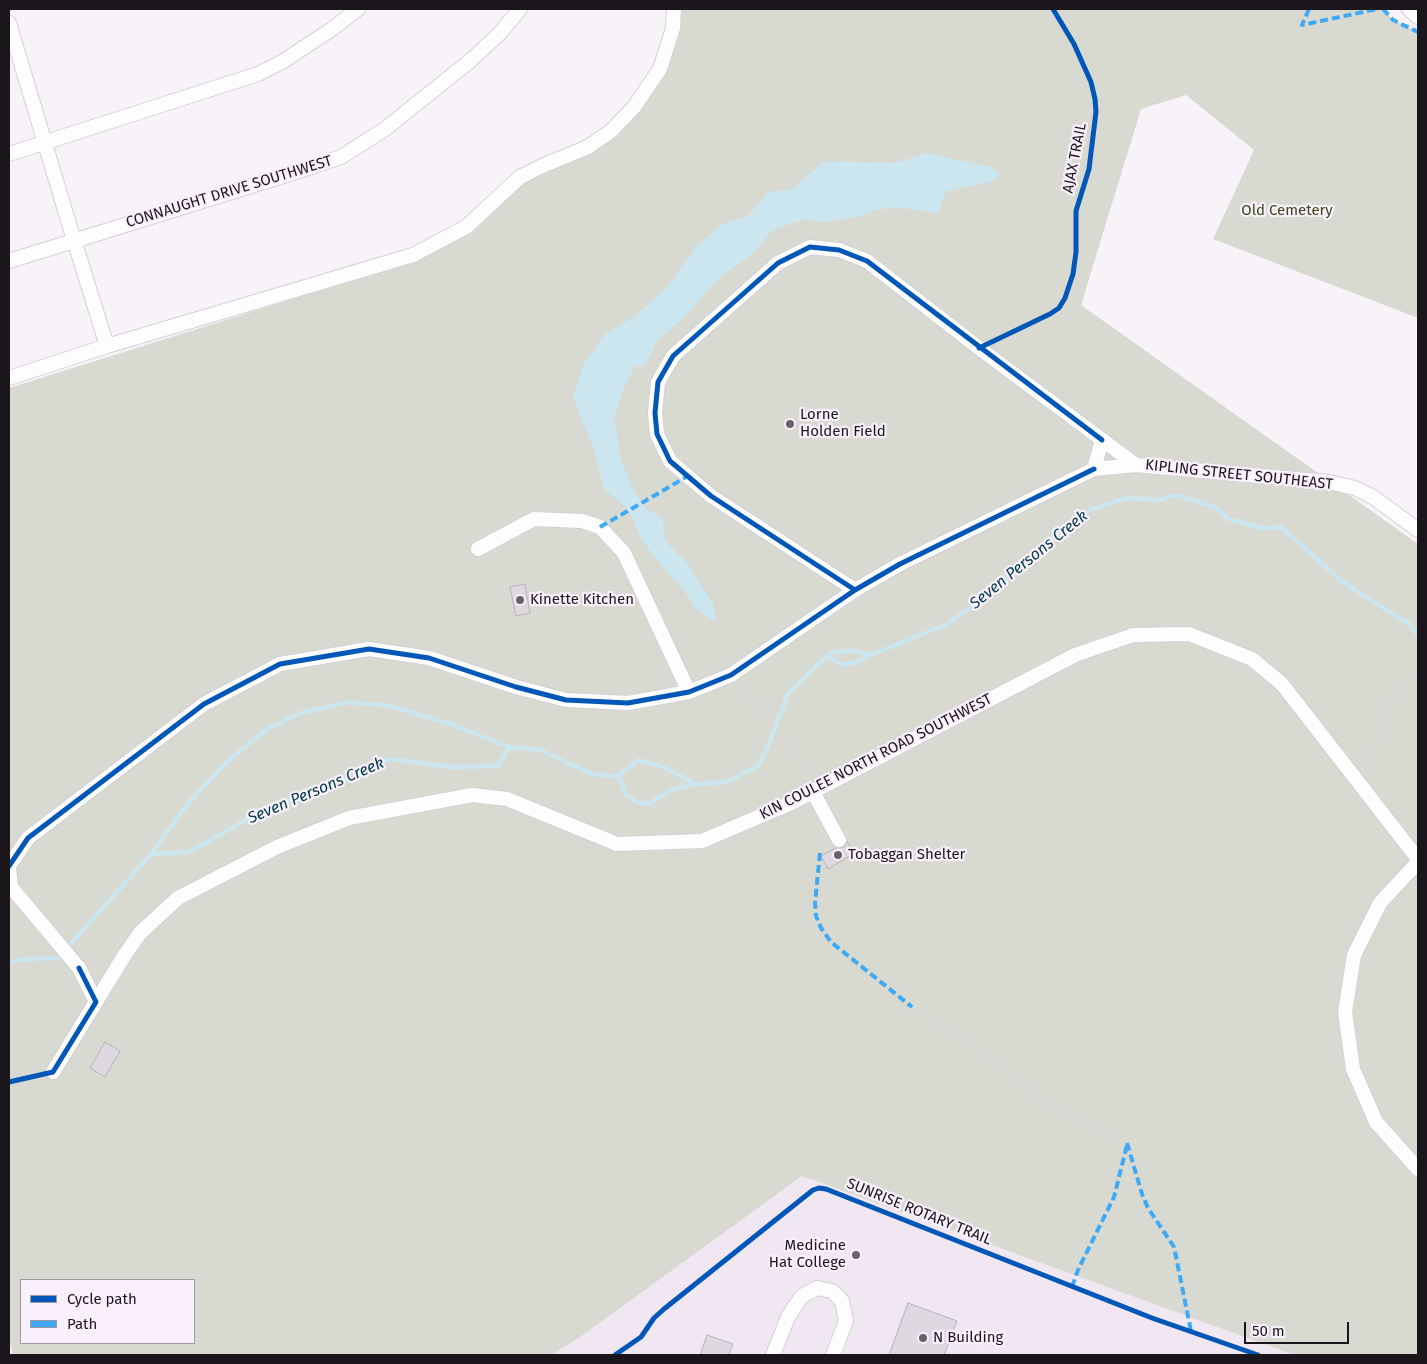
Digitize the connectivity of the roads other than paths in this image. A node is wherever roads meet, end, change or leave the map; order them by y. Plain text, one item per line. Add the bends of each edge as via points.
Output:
1 (358, 9) edge
2 (520, 9) edge
3 (674, 9) edge
4 (1409, 9) edge
5 (1418, 17) edge
6 (9, 22) edge
7 (45, 143) junction
8 (9, 154) edge
9 (74, 240) junction
10 (9, 261) edge
11 (107, 346) junction
12 (9, 378) edge
13 (1102, 440) junction
14 (1136, 465) junction
15 (1094, 469) junction
16 (1418, 530) edge
17 (478, 549) dead end
18 (855, 590) junction
19 (689, 692) junction
20 (818, 789) junction
21 (839, 840) dead end
22 (1418, 860) edge
23 (9, 867) edge
24 (96, 1002) junction
25 (53, 1072) dead end
26 (1418, 1168) edge
27 (773, 1355) edge
28 (833, 1355) edge

1 - 7 street via 282,62 258,74
2 - 9 street, CONNAUGHT DRIVE SOUTHWEST via 470,61 385,129 340,157
3 - 11 street via 673,28 660,69 634,108 611,131 588,147 520,177 466,227 413,255
4 - 5 street
6 - 7 street
7 - 8 street
7 - 9 street
9 - 10 street, CONNAUGHT DRIVE SOUTHWEST
9 - 11 street
11 - 12 street
13 - 14 street
13 - 15 street
13 - 18 street via 866,261 840,250 810,247 778,264 673,356 658,382 657,434 670,461 711,496
14 - 15 street
14 - 16 street, KIPLING STREET SOUTHEAST via 1330,482 1355,488 1373,497
15 - 18 street via 900,564
17 - 19 street via 534,520 582,521 600,527 624,554
18 - 19 street via 731,675
19 - 23 street via 628,703 566,700 516,688 429,658 370,649 280,664 204,704 28,838
20 - 21 street
20 - 22 street, KIN COULEE NORTH ROAD SOUTHWEST via 1075,655 1133,635 1189,634 1252,659 1282,684
20 - 24 street, KIN COULEE NORTH ROAD SOUTHWEST via 702,841 617,844 507,799 472,794 348,818 277,846 178,898 140,933
22 - 26 street via 1380,903 1354,955 1345,1012 1353,1070 1376,1122
23 - 24 street via 11,887 79,968
24 - 25 street, KIN COULEE NORTH ROAD SOUTHWEST
27 - 28 street via 788,1317 802,1296 817,1288 832,1291 842,1301 846,1321

